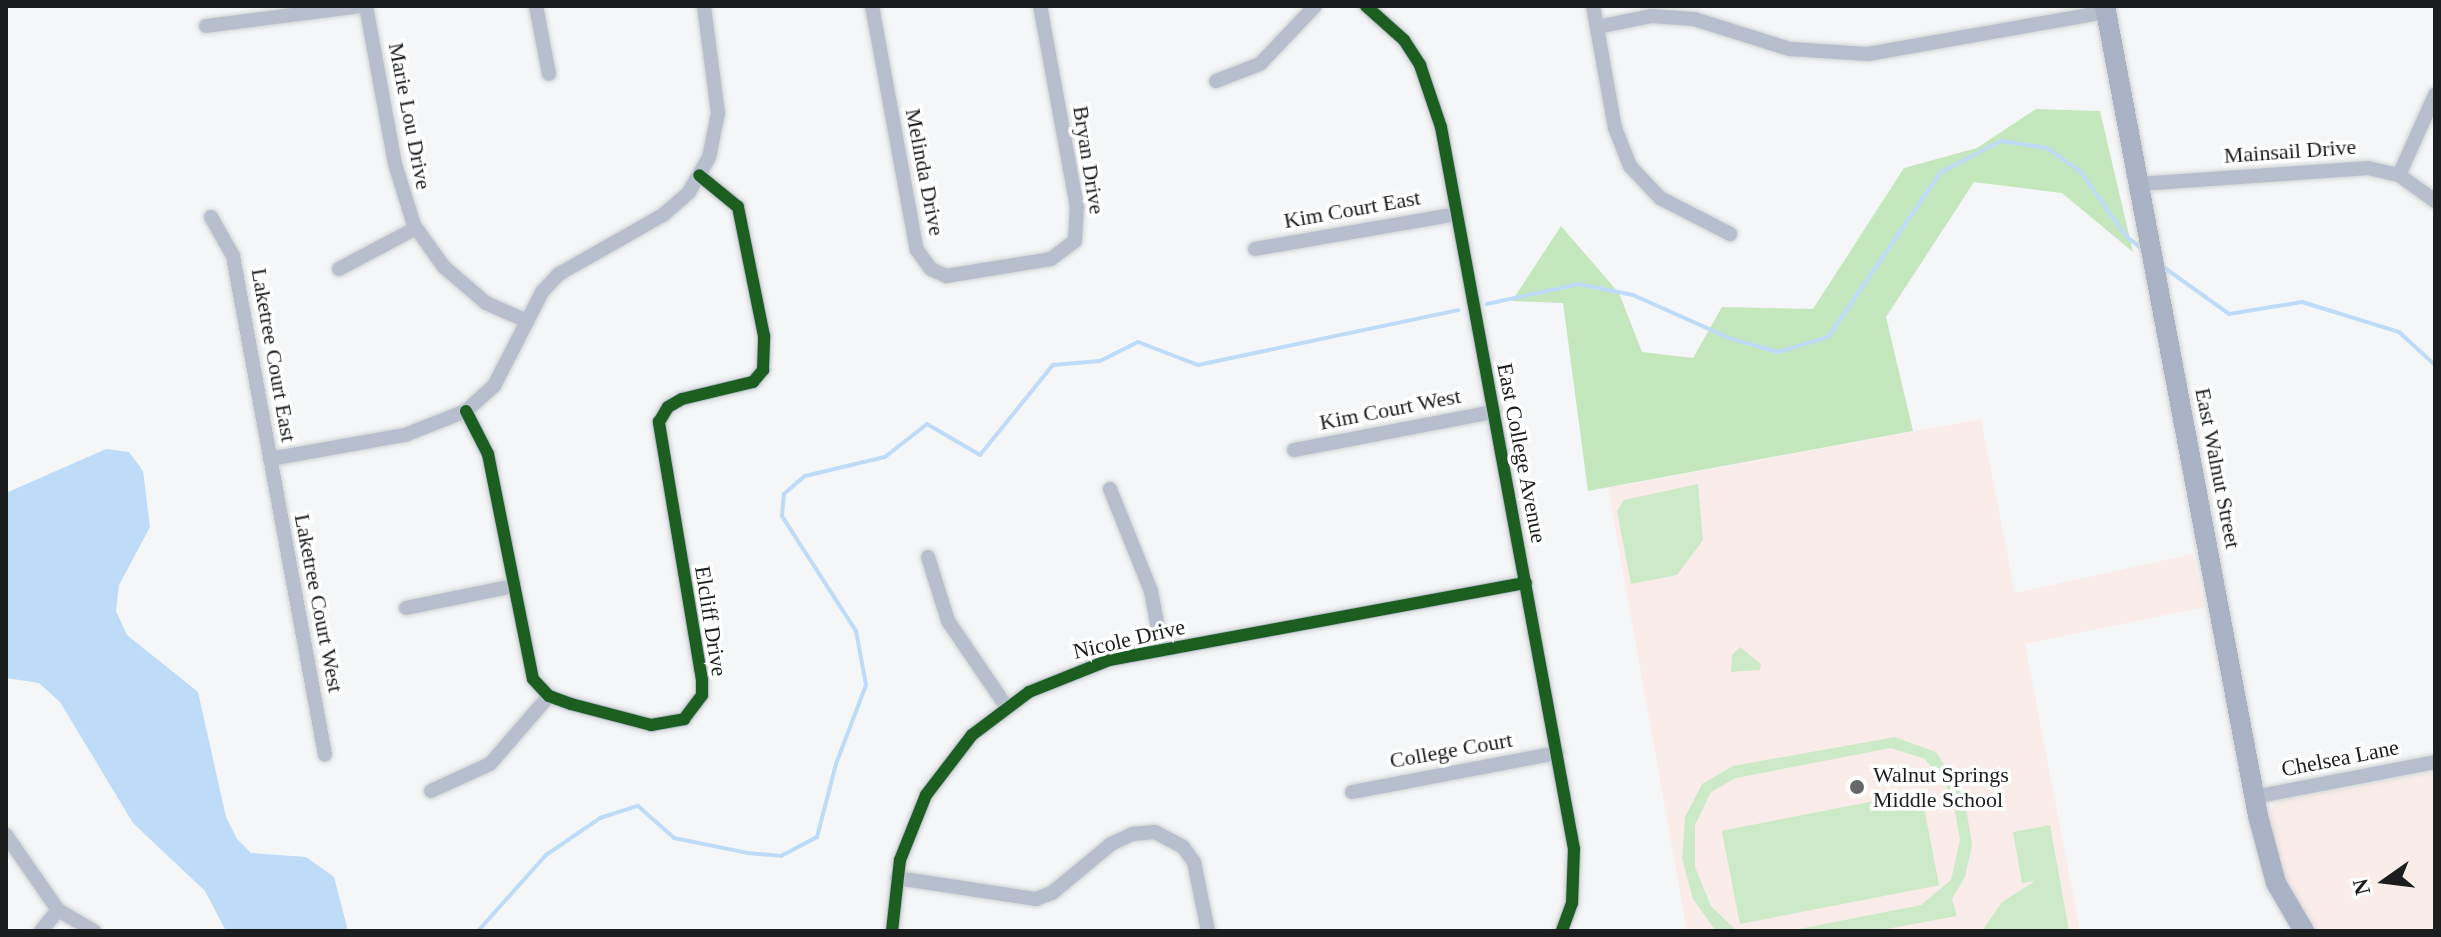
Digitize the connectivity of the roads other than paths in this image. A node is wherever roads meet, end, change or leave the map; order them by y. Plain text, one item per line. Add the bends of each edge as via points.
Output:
1 (364, 6) edge
2 (536, 6) edge
3 (704, 6) edge
4 (872, 6) edge
5 (1040, 6) edge
6 (1315, 6) edge
7 (1366, 6) edge
8 (1593, 6) edge
9 (2106, 9) edge
10 (206, 26) dead end
11 (1597, 27) junction
12 (549, 74) dead end
13 (1216, 81) dead end
14 (2435, 95) edge
15 (699, 175) junction
16 (2399, 175) junction
17 (2139, 184) junction
18 (2435, 201) edge
19 (1457, 214) junction
20 (211, 217) dead end
21 (416, 228) junction
22 (1730, 234) dead end
23 (1255, 249) dead end
24 (339, 269) dead end
25 (1002, 269) joint
26 (527, 321) junction
27 (466, 411) junction
28 (1494, 412) junction
29 (1294, 450) dead end
30 (270, 459) junction
31 (1110, 489) dead end
32 (928, 557) dead end
33 (1526, 583) junction
34 (514, 586) junction
35 (406, 608) dead end
36 (1162, 650) junction
37 (549, 696) junction
38 (1006, 706) junction
39 (1557, 753) junction
40 (325, 755) dead end
41 (2435, 762) edge
42 (431, 791) dead end
43 (1352, 792) dead end
44 (2254, 797) junction
45 (6, 835) edge
46 (897, 878) junction
47 (58, 910) junction
48 (41, 931) edge
49 (94, 931) edge
50 (892, 931) edge
51 (1208, 931) edge
52 (1562, 931) edge
53 (2304, 931) edge

1 - 10 street
1 - 21 street, Marie Lou Drive via 395,164
2 - 12 street
3 - 15 street via 718,113 709,158
4 - 25 street, Melinda Drive via 917,250 931,269 946,276
5 - 25 street, Bryan Drive via 1079,224 1064,253
6 - 13 street via 1260,64
7 - 19 street, East College Avenue via 1404,40 1434,97
8 - 11 street
9 - 11 street via 1868,54 1790,49 1694,19 1651,16
9 - 17 main road, East Walnut Street
11 - 22 street via 1615,128 1630,166 1660,198
14 - 16 street
15 - 26 street via 663,215 559,274
15 - 37 street, Elcliff Drive via 738,207 764,336 763,370 753,382 682,399 668,407 659,422 702,695 684,719 651,725
16 - 17 street, Mainsail Drive via 2368,168 2331,169
16 - 18 street, Mainsail Drive
17 - 44 main road, East Walnut Street
19 - 23 street, Kim Court East
19 - 28 street, East College Avenue
20 - 30 street, Laketree Court East via 233,256
21 - 24 street
21 - 26 street, Marie Lou Drive via 444,267 486,303
26 - 27 street via 494,386
27 - 30 street via 405,435
27 - 34 street via 488,454
28 - 29 street, Kim Court West
28 - 33 street, East College Avenue
30 - 40 street, Laketree Court West
31 - 36 street via 1151,591
32 - 38 street via 948,621
33 - 36 street, Nicole Drive
33 - 39 street, East College Avenue
34 - 35 street
34 - 37 street via 533,679
36 - 38 street, Nicole Drive via 1084,667
37 - 42 street via 490,764
38 - 46 street, Nicole Drive via 972,735 926,795
39 - 43 street, College Court
39 - 52 street, East College Avenue via 1575,877
41 - 44 street, Chelsea Lane
44 - 53 main road, East Walnut Street via 2276,883
45 - 47 street
46 - 50 street, Nicole Drive
46 - 51 street via 1036,899 1052,893 1111,844 1132,834 1155,832 1183,847 1194,862
47 - 48 street
47 - 49 street

